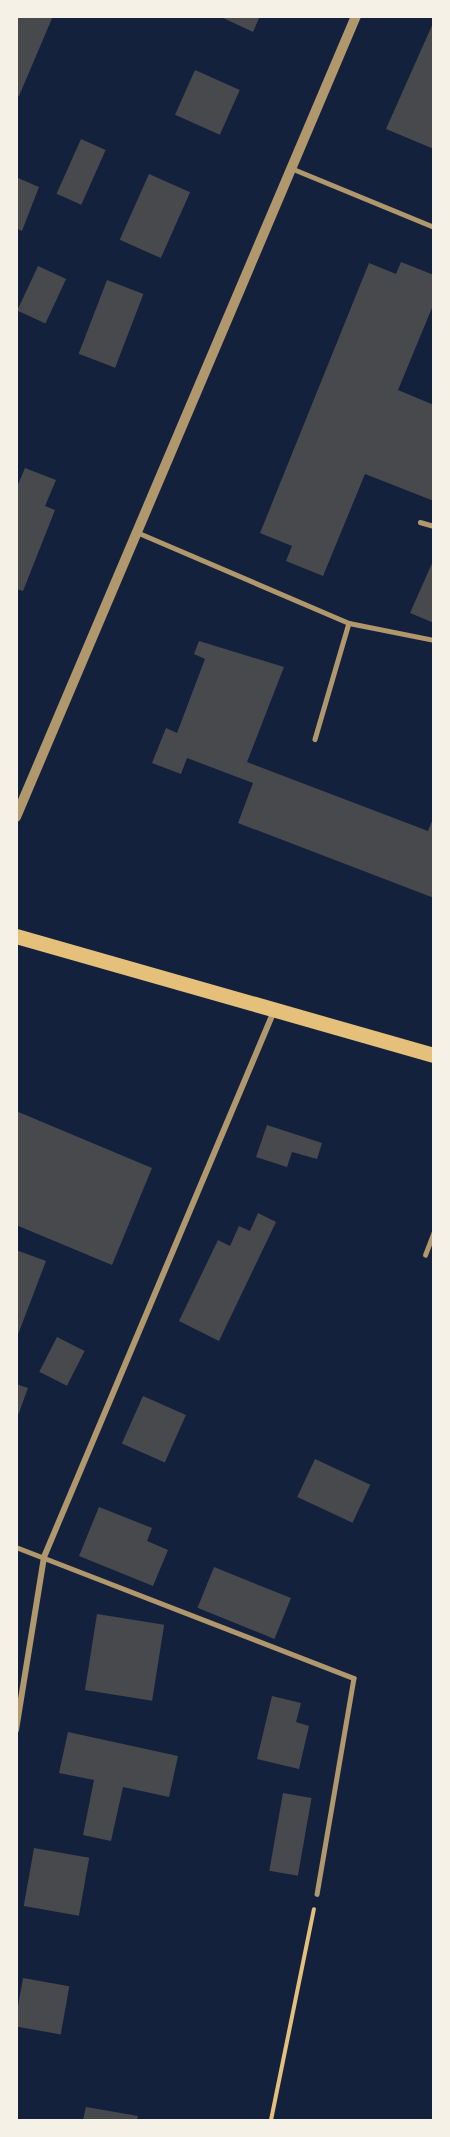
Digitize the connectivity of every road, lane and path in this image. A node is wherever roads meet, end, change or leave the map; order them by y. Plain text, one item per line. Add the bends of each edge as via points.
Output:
1 (356, 16) edge
2 (291, 168) junction
3 (434, 227) edge
4 (420, 522) dead end
5 (434, 526) edge
6 (139, 533) junction
7 (349, 623) junction
8 (434, 640) edge
9 (315, 739) dead end
10 (16, 817) edge
11 (16, 936) edge
12 (275, 1009) junction
13 (434, 1055) edge
14 (434, 1231) edge
15 (425, 1255) dead end
16 (16, 1547) edge
17 (44, 1557) junction
18 (16, 1730) edge
19 (317, 1894) joint
20 (271, 2121) edge

1 - 2 street
2 - 3 lane
2 - 6 street
4 - 5 lane
6 - 7 lane
6 - 10 street
7 - 8 lane
7 - 9 lane
11 - 12 main road
12 - 13 main road
12 - 17 street
14 - 15 lane
16 - 17 lane
17 - 18 street
17 - 19 lane via 354,1678
19 - 20 path

